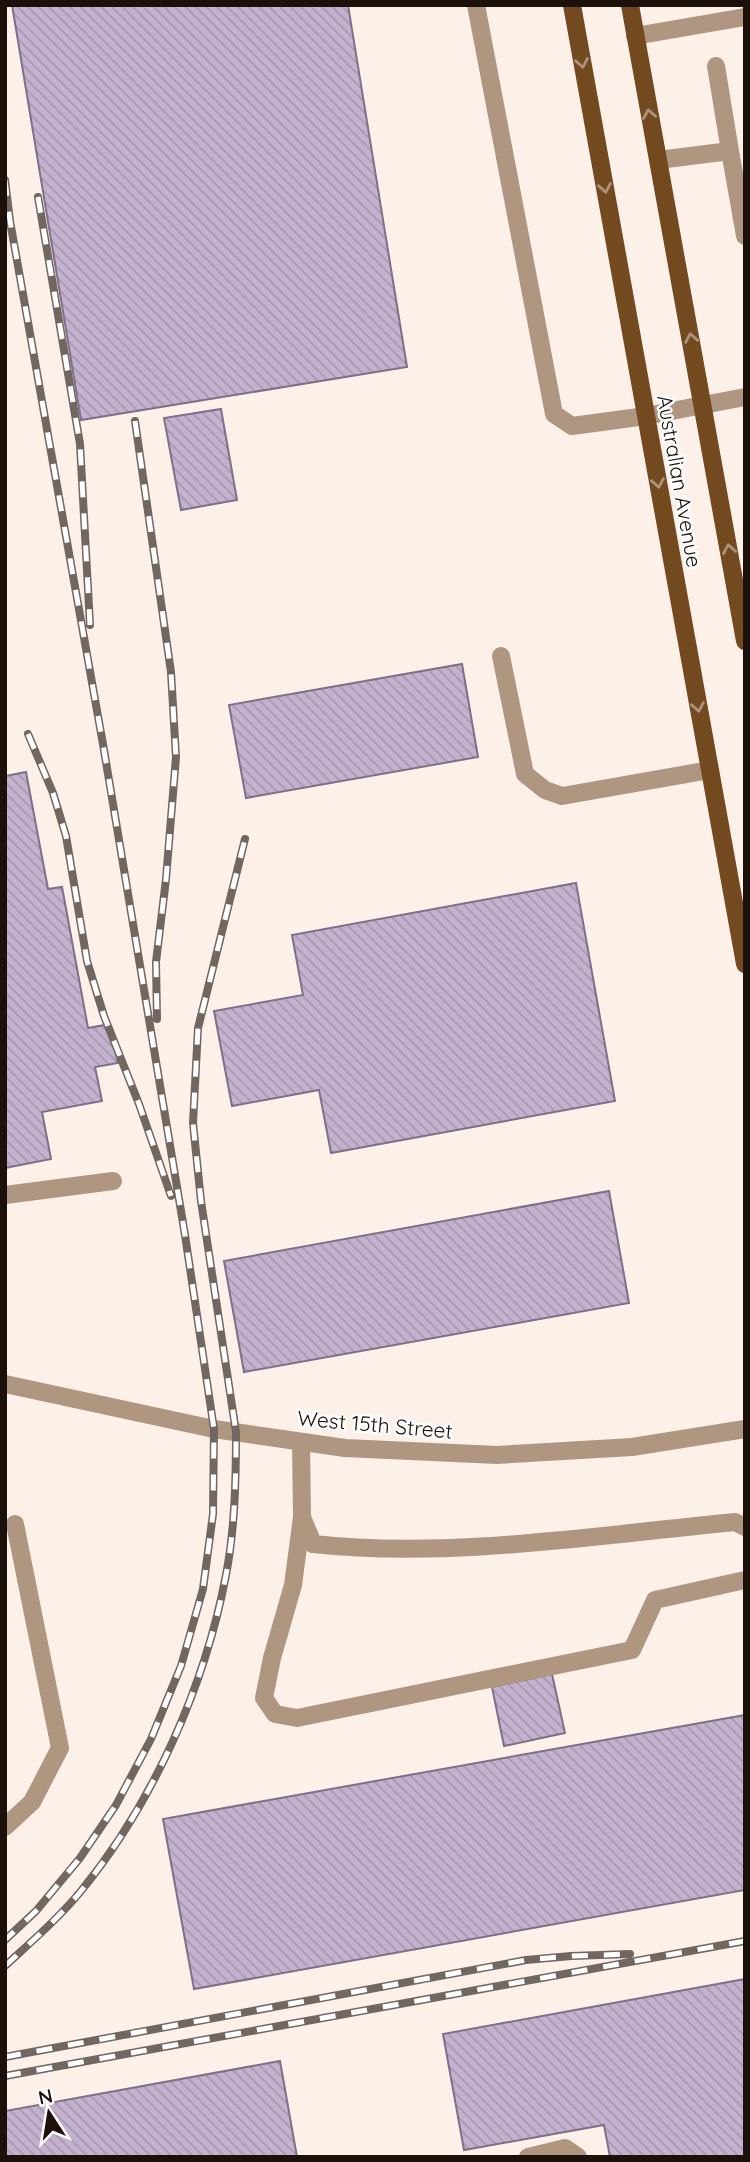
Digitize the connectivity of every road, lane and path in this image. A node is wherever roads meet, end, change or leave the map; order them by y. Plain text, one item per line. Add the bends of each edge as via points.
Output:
1 (476, 5) edge
2 (572, 5) edge
3 (630, 5) edge
4 (718, 13) edge
5 (745, 18) edge
6 (635, 36) junction
7 (716, 66) dead end
8 (730, 151) junction
9 (658, 160) junction
10 (745, 236) edge
11 (745, 397) edge
12 (703, 405) junction
13 (646, 416) junction
14 (745, 641) edge
15 (501, 656) dead end
16 (710, 770) junction
17 (745, 964) edge
18 (113, 1181) dead end
19 (5, 1195) edge
20 (5, 1384) edge
21 (745, 1429) edge
22 (301, 1442) junction
23 (302, 1517) junction
24 (15, 1524) dead end
25 (745, 1527) edge
26 (745, 1580) edge
27 (5, 1827) edge
28 (528, 2157) edge
29 (578, 2157) edge

1 - 13 street via 554,414 572,426
2 -> 13 main road, Australian Avenue
3 - 6 main road, Australian Avenue
4 - 5 street
4 - 6 street
9 -> 6 main road, Australian Avenue
7 - 8 street
8 - 9 street
8 - 10 street
12 -> 9 main road, Australian Avenue
11 - 12 street
12 - 13 street
14 -> 12 main road, Australian Avenue
13 -> 16 main road, Australian Avenue
15 - 16 street via 525,774 545,790 562,796
16 - 17 main road, Australian Avenue
18 - 19 street
20 - 22 street, West 15th Street via 214,1429
21 - 22 street, West 15th Street via 632,1447 497,1455
22 - 23 street
23 - 25 street via 313,1544 357,1549 538,1541 735,1522
23 - 26 street via 293,1585 264,1698 275,1714 297,1718 632,1650 654,1600
24 - 27 street via 60,1748 32,1802
28 - 29 street via 565,2148

